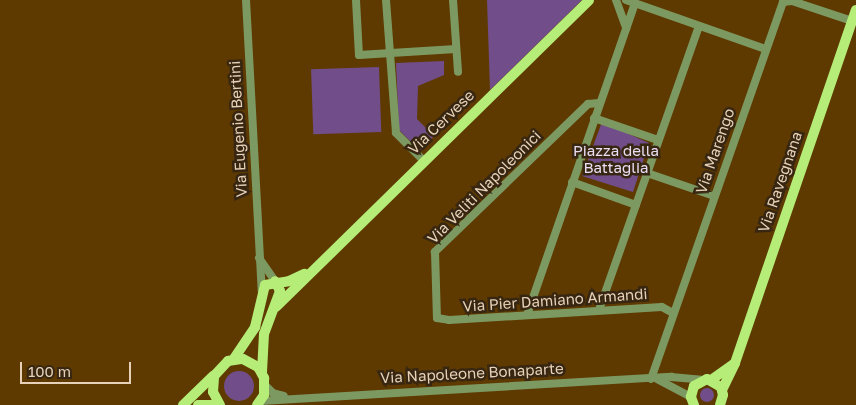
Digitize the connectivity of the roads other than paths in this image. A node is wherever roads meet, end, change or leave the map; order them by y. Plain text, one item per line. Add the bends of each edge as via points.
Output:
1 (246, 0) edge
2 (356, 0) edge
3 (386, 0) edge
4 (453, 0) edge
5 (588, 0) edge
6 (616, 0) edge
7 (626, 0) edge
8 (635, 3) junction
9 (856, 10) edge
10 (852, 21) junction
11 (699, 26) junction
12 (626, 28) junction
13 (456, 49) junction
14 (765, 49) junction
15 (388, 55) junction
16 (458, 72) dead end
17 (599, 103) junction
18 (594, 118) junction
19 (658, 140) junction
20 (424, 160) junction
21 (647, 173) junction
22 (572, 182) junction
23 (714, 196) junction
24 (636, 206) junction
25 (258, 256) junction
26 (315, 267) junction
27 (275, 281) junction
28 (262, 292) junction
29 (276, 307) junction
30 (599, 310) junction
31 (672, 313) junction
32 (527, 315) junction
33 (437, 318) joint
34 (233, 360) junction
35 (735, 363) junction
36 (262, 372) junction
37 (214, 376) junction
38 (654, 379) junction
39 (707, 380) junction
40 (265, 385) junction
41 (722, 390) junction
42 (288, 397) junction
43 (693, 401) edge
44 (259, 403) edge
45 (182, 405) edge
46 (198, 405) edge
47 (219, 405) edge
48 (720, 405) edge

1 - 25 street, Via Eugenio Bertini
2 - 15 street via 359,55
3 - 15 street
4 - 13 street
5 - 20 main road, Via Cervese
6 - 12 street
7 - 8 street
8 - 11 street
8 - 12 street
9 - 10 main road, Via Ravegnana
10 - 14 street, Via Marengo via 787,0
10 - 35 main road, Via Ravegnana
11 - 14 street
11 - 19 street
12 - 17 street
13 - 15 street
13 - 16 street
14 - 23 street, Via Marengo
15 - 20 street via 396,133
17 - 18 street
17 - 33 street, Via Veliti Napoleonici via 588,104 435,252
18 - 19 street
18 - 22 street
19 - 21 street
20 - 26 main road, Via Cervese
21 - 23 street
21 - 24 street
22 - 24 street
22 - 32 street
23 - 31 street, Via Marengo
24 - 30 street
25 - 27 street
25 - 28 street, Via Eugenio Bertini
26 - 27 main road, Via Cervese via 294,280
26 - 29 main road, Via Cervese
27 - 28 main road via 265,285
27 - 29 main road, Via Cervese via 280,291
28 - 34 main road via 255,327
29 - 36 main road, Via Cervese via 264,334
30 - 31 street, Via Pier Damiano Armandi via 662,307
30 - 32 street, Via Pier Damiano Armandi
31 - 38 street, Via Marengo
32 - 33 street, Via Pier Damiano Armandi
34 - 36 main road via 248,361
34 - 37 main road via 222,364
35 - 39 main road
35 - 41 main road, Via Ravegnana
36 - 40 main road, Via Cervese
37 - 45 main road
37 - 47 main road via 213,392
38 - 39 street, Via Napoleone Bonaparte via 694,377
38 - 42 street, Via Napoleone Bonaparte
38 - 43 street
39 - 41 main road
39 - 43 main road via 694,386
40 - 42 street, Via Napoleone Bonaparte via 273,392
40 - 44 main road, Via Cervese
41 - 48 main road, Via Ravegnana
42 - 44 street, Via Napoleone Bonaparte
46 - 47 main road

